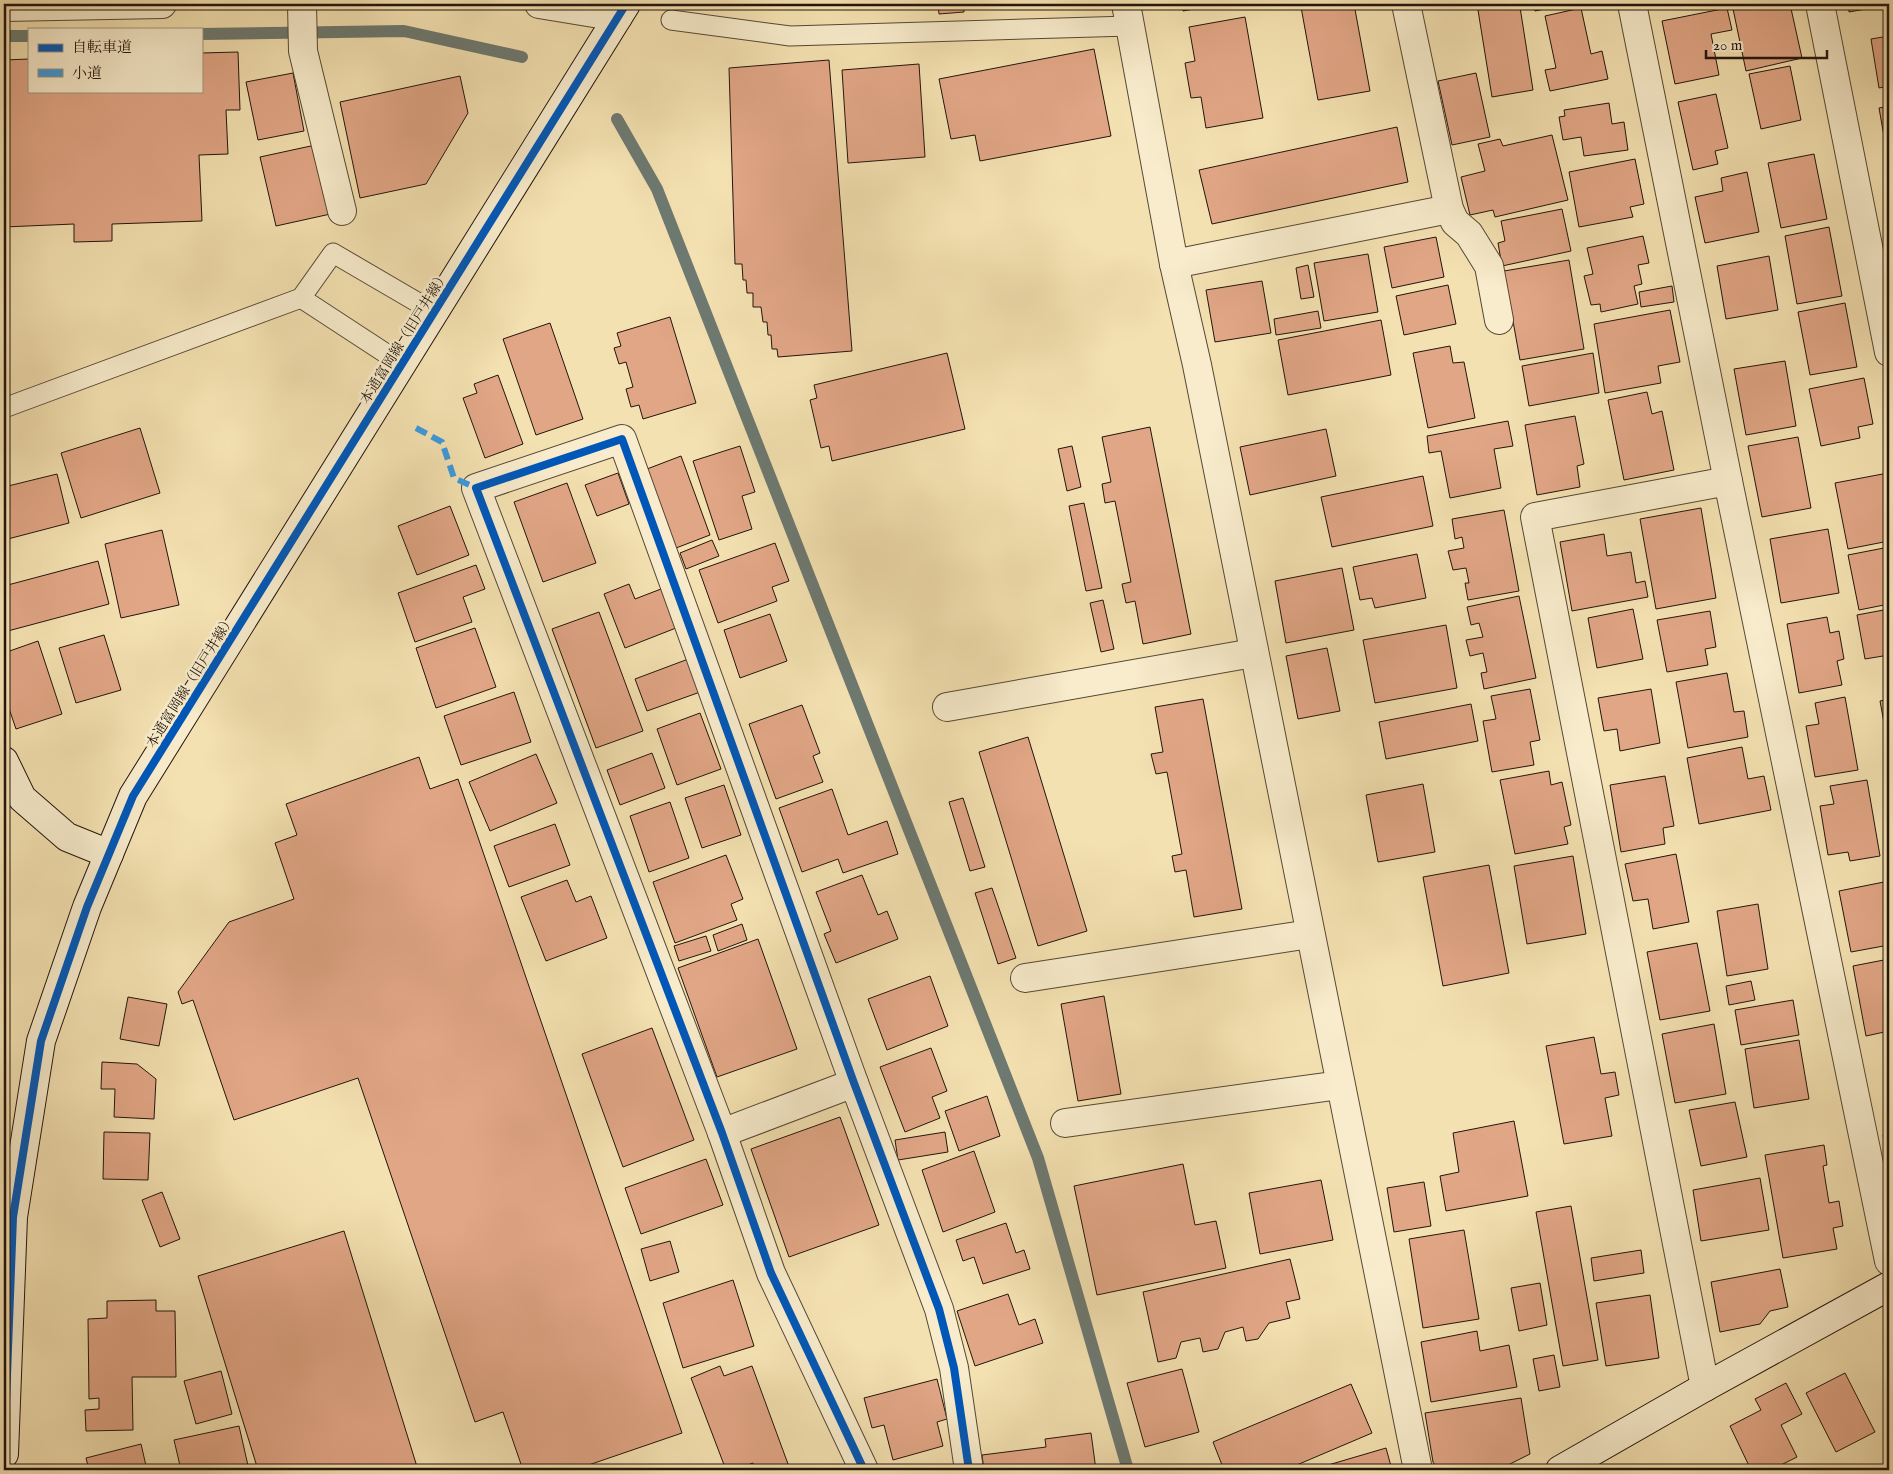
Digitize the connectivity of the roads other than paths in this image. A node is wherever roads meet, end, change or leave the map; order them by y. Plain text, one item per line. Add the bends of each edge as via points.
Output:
1 (162, 4) edge
2 (539, 4) edge
3 (1406, 4) edge
4 (1632, 4) edge
5 (1820, 4) edge
6 (92, 5) edge
7 (302, 5) edge
8 (4, 6) edge
9 (622, 10) edge
10 (1128, 15) edge
11 (671, 20) dead end
12 (1449, 209) junction
13 (342, 211) dead end
14 (1174, 264) junction
15 (300, 298) junction
16 (434, 312) junction
17 (1499, 320) dead end
18 (1889, 352) edge
19 (402, 364) junction
20 (4, 408) edge
21 (1728, 481) junction
22 (1253, 653) junction
23 (947, 708) dead end
24 (4, 761) edge
25 (109, 854) junction
26 (1310, 934) junction
27 (1024, 978) dead end
28 (854, 1083) junction
29 (1340, 1085) junction
30 (1065, 1123) dead end
31 (722, 1133) junction
32 (1889, 1261) edge
33 (1889, 1286) edge
34 (1705, 1387) junction
35 (4, 1454) edge
36 (864, 1470) edge
37 (969, 1470) edge
38 (1418, 1470) edge
39 (1560, 1470) edge

1 - 6 street
2 - 9 street
3 - 12 street
4 - 21 street
5 - 18 street
6 - 8 street
7 - 13 street via 303,51
9 - 16 street, 本通富岡線（旧戸井線）
10 - 11 lane via 790,36
10 - 14 street
12 - 14 street
12 - 17 street via 1455,222 1468,234 1489,266
14 - 22 street
15 - 16 lane via 333,253
15 - 19 lane
15 - 20 lane
16 - 19 street, 本通富岡線（旧戸井線）
19 - 25 street, 本通富岡線（旧戸井線） via 133,796
21 - 32 street
21 - 34 street via 1535,517
22 - 23 street
22 - 26 street
24 - 25 street via 22,798 67,836
25 - 35 street, 本通富岡線（旧戸井線） via 41,1041 13,1217
26 - 27 street
26 - 29 street
28 - 31 street
28 - 31 street via 622,439 476,488
28 - 37 street via 939,1309 954,1368
29 - 30 street
29 - 38 street
31 - 36 street via 771,1273
33 - 34 street
34 - 39 street

